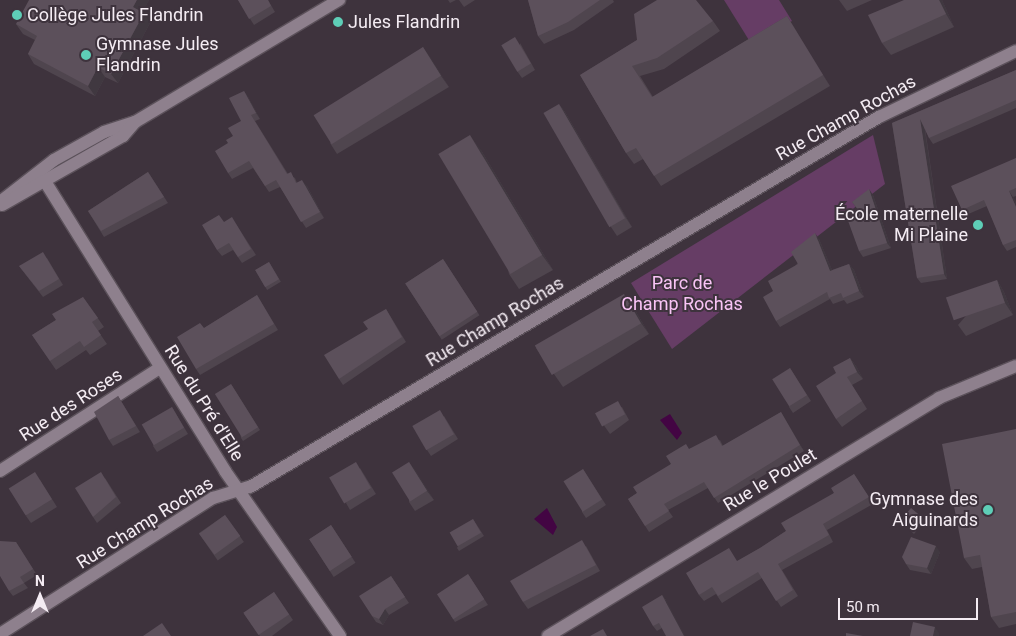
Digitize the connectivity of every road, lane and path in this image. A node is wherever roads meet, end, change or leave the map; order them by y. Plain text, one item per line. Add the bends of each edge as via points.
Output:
1 (339, 0) edge
2 (1016, 51) edge
3 (135, 122) junction
4 (46, 182) junction
5 (0, 204) edge
6 (1016, 366) edge
7 (160, 368) junction
8 (0, 471) edge
9 (240, 488) junction
10 (0, 634) edge
11 (340, 636) edge
12 (548, 636) edge

1 - 3 street
2 - 9 street, Rue Champ Rochas via 879,117 250,488
3 - 4 street via 123,136
3 - 5 street via 104,132 54,160
4 - 5 street
4 - 7 street, Rue du Pré d'Elle
6 - 12 street, Rue le Poulet via 939,398
7 - 8 street, Rue des Roses
7 - 9 street, Rue du Pré d'Elle
9 - 10 street, Rue Champ Rochas via 187,514
9 - 11 street, Rue du Pré d'Elle

